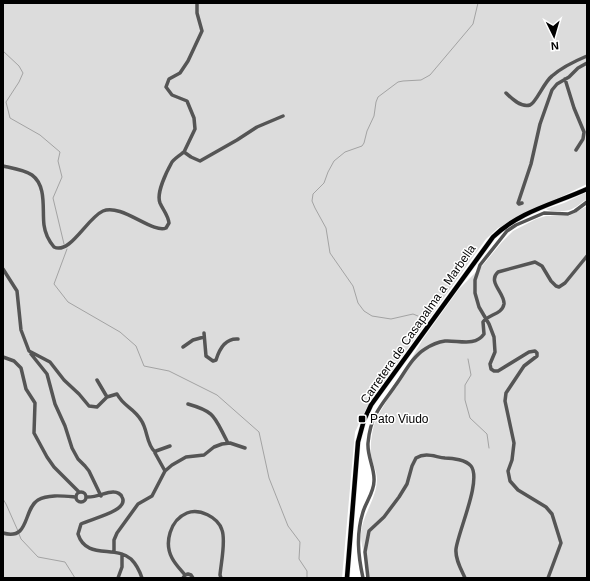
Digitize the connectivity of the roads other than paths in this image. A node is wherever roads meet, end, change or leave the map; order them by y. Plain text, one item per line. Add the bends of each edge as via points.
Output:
1 (197, 3) edge
2 (587, 56) edge
3 (587, 63) edge
4 (565, 79) junction
5 (506, 93) dead end
6 (283, 116) dead end
7 (576, 150) dead end
8 (184, 152) junction
9 (3, 166) edge
10 (587, 189) edge
11 (587, 202) edge
12 (522, 203) dead end
13 (587, 256) edge
14 (3, 269) edge
15 (485, 319) junction
16 (238, 339) dead end
17 (183, 347) dead end
18 (30, 353) junction
19 (3, 356) edge
20 (97, 380) dead end
21 (108, 397) junction
22 (188, 404) dead end
23 (227, 443) junction
24 (170, 446) dead end
25 (245, 448) dead end
26 (155, 452) junction
27 (165, 471) junction
28 (79, 492) junction
29 (76, 496) junction
30 (101, 496) junction
31 (86, 497) junction
32 (3, 533) edge
33 (114, 552) junction
34 (122, 554) junction
35 (184, 576) edge
36 (118, 578) edge
37 (142, 578) edge
38 (193, 578) edge
39 (221, 578) edge
40 (347, 578) edge
41 (363, 578) edge
42 (368, 578) edge
43 (465, 578) edge
44 (548, 578) edge

1 - 8 street via 202,31 188,61 180,73 168,79 166,87 172,94 187,101 194,118 195,129
2 - 5 street via 552,75 530,105 520,104
3 - 4 street
4 - 7 street via 584,132
4 - 12 street via 552,90 540,124 531,164 518,203
6 - 8 street via 257,127 200,161
8 - 9 street via 173,161 159,194 160,203 168,217 169,223 166,228 159,229 108,209 92,218 73,241 59,249 54,247 47,236 43,198 35,178 28,173
10 - 40 main road, Carretera de Casapalma a Marbella via 519,217 493,237 371,405 358,442
11 - 15 street via 568,214 550,212 537,215 507,231 480,265 475,280 475,293
13 - 15 street via 566,283 559,287 551,281 542,266 535,262 498,272 494,279 504,304 499,312
14 - 18 street via 17,292 21,330
15 - 41 street via 484,334 479,339 433,344 420,352 376,414 368,442 374,482 358,530
15 - 44 street via 490,324 495,342 495,352 490,366 492,370 501,369 529,352 537,353 524,366 505,397 514,442 508,476 513,486 546,507 552,514 561,543
16 - 17 street via 227,342 214,362 206,356 204,335
18 - 21 street via 50,362 90,406 97,407
18 - 30 street via 47,374 55,404 72,448 78,459 90,471
19 - 28 street via 21,368 26,389 35,402 34,433 47,457
20 - 21 street
21 - 26 street via 117,394 122,402 133,408 142,421
22 - 23 street via 203,408 214,417
23 - 25 street
23 - 27 street via 214,447 204,455 180,459
24 - 26 street
26 - 27 street
27 - 33 street via 152,496 138,504 117,533
28 - 29 street
28 - 31 street via 85,493
29 - 31 street via 80,502 85,501
29 - 32 street via 38,500 30,508 27,521 21,530 11,534
30 - 31 street
30 - 33 street via 114,491 123,498 123,503 113,512 81,524 78,534 82,543 89,548
33 - 34 street
34 - 36 street
34 - 37 street via 131,559
35 - 38 street via 190,574
35 - 39 street via 172,558 168,545 172,528 182,516 195,512 211,517 222,529 224,536
42 - 43 street via 364,552 369,531 399,497 407,484 416,458 427,454 464,462 472,466 475,473 456,550 459,567

